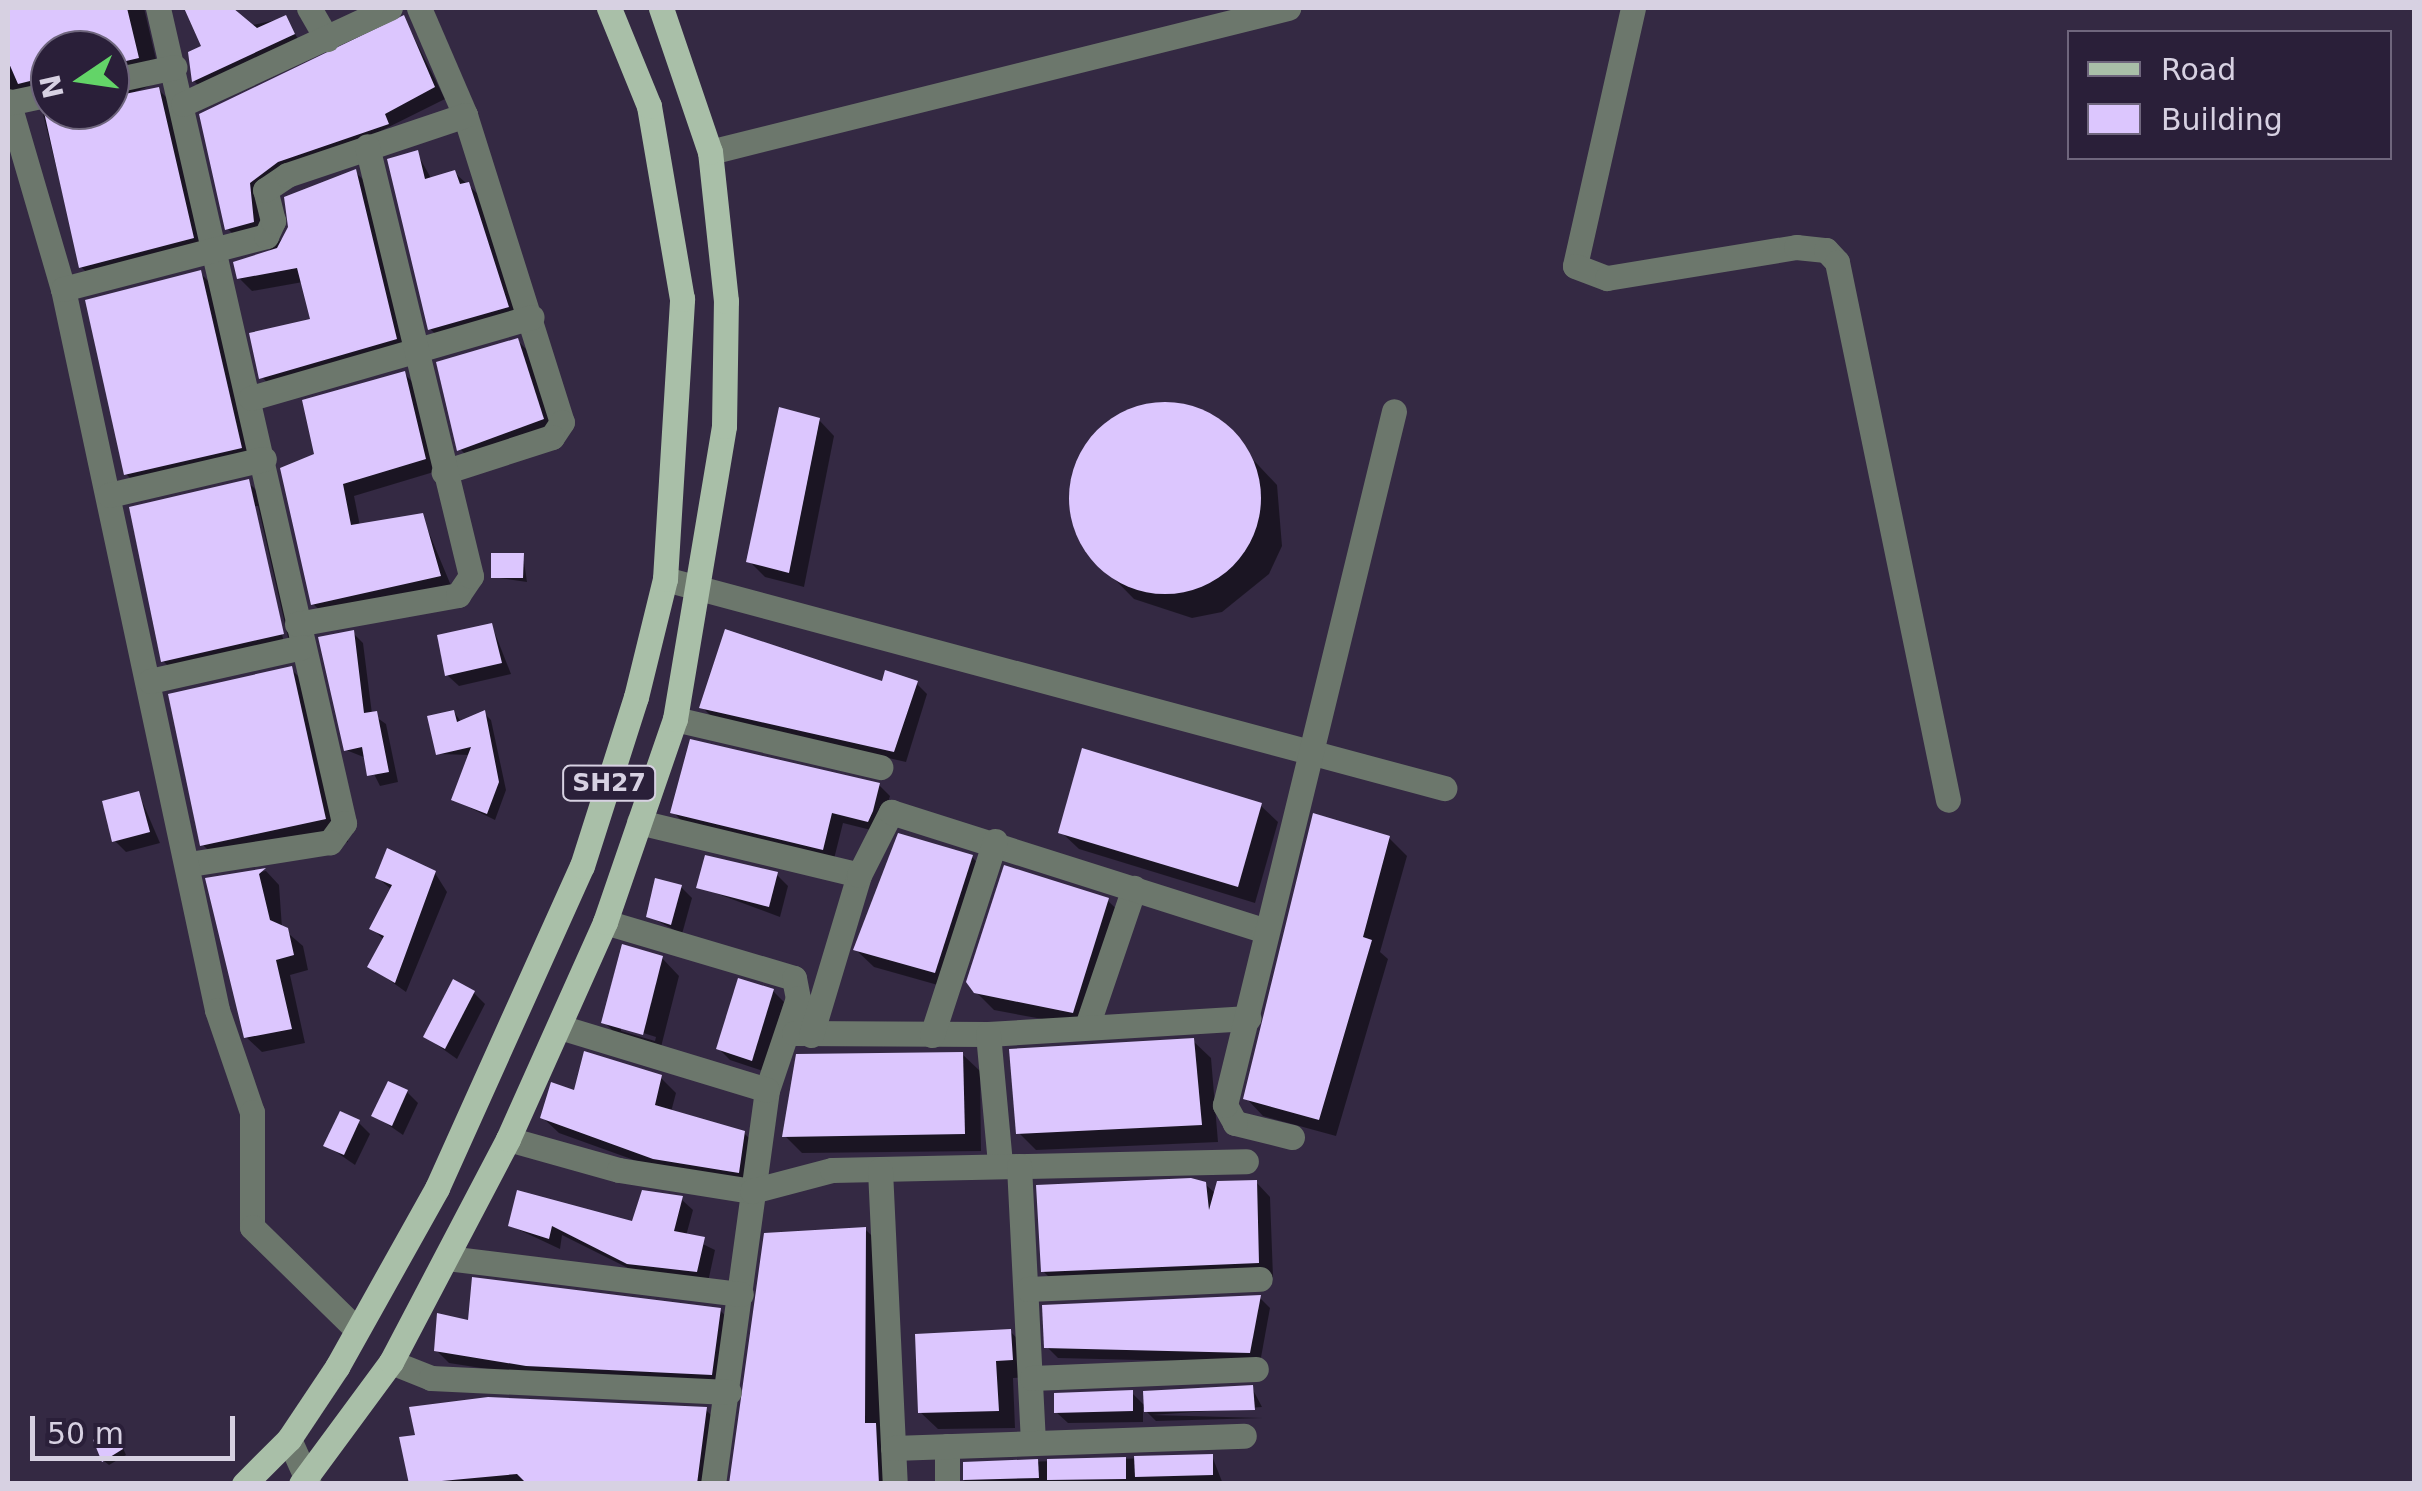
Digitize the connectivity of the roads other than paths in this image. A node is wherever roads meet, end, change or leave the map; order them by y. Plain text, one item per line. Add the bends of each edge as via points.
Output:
1 (158, 8) edge
2 (309, 8) edge
3 (390, 8) edge
4 (420, 8) edge
5 (609, 8) edge
6 (661, 8) edge
7 (1288, 8) edge
8 (1633, 8) edge
9 (326, 38) junction
10 (176, 67) junction
11 (130, 77) edge
12 (8, 102) edge
13 (183, 104) junction
14 (465, 115) junction
15 (367, 146) junction
16 (710, 152) junction
17 (216, 253) junction
18 (62, 289) junction
19 (532, 317) junction
20 (416, 350) junction
21 (252, 398) junction
22 (1394, 411) dead end
23 (264, 459) junction
24 (444, 472) junction
25 (109, 495) junction
26 (666, 579) junction
27 (703, 590) junction
28 (300, 636) junction
29 (150, 681) junction
30 (675, 719) junction
31 (1304, 752) junction
32 (880, 767) dead end
33 (1444, 788) dead end
34 (1948, 800) dead end
35 (640, 822) junction
36 (994, 840) junction
37 (189, 864) junction
38 (859, 875) junction
39 (1134, 888) junction
40 (605, 922) junction
41 (1264, 930) junction
42 (1249, 1018) junction
43 (560, 1026) junction
44 (1087, 1026) junction
45 (784, 1032) junction
46 (988, 1034) junction
47 (811, 1035) junction
48 (932, 1035) junction
49 (767, 1090) junction
50 (1292, 1137) dead end
51 (508, 1139) junction
52 (1246, 1162) dead end
53 (1009, 1165) junction
54 (880, 1170) junction
55 (752, 1191) junction
56 (447, 1258) junction
57 (1260, 1280) dead end
58 (1028, 1289) junction
59 (741, 1294) junction
60 (357, 1330) junction
61 (391, 1362) junction
62 (1256, 1369) dead end
63 (1032, 1378) junction
64 (729, 1392) junction
65 (1244, 1436) dead end
66 (289, 1439) junction
67 (1033, 1442) junction
68 (947, 1446) junction
69 (893, 1448) junction
70 (306, 1482) edge
71 (244, 1484) edge
72 (713, 1484) edge
73 (894, 1484) edge
74 (948, 1484) edge

1 - 10 street
2 - 9 street
3 - 9 street
4 - 14 street
5 - 26 main road, SH27 via 657,138 682,299
6 - 16 main road, SH27
7 - 16 street
8 - 34 street via 1575,266 1607,278 1796,246 1826,250 1837,262
9 - 13 street
10 - 11 street
10 - 13 street
12 - 18 street
13 - 17 street
14 - 15 street
14 - 19 street
15 - 17 street via 266,190 273,228
15 - 20 street
16 - 27 main road, SH27 via 726,301 724,426
17 - 18 street
17 - 21 street
18 - 25 street
19 - 20 street
19 - 24 street via 562,431
20 - 21 street
20 - 24 street
21 - 23 street
22 - 31 street
23 - 25 street
23 - 28 street
24 - 28 street via 468,588
25 - 29 street
26 - 27 street
26 - 60 main road, SH27 via 574,884 437,1188
27 - 30 main road, SH27
27 - 31 street
28 - 29 street
28 - 37 street via 342,808 339,834
29 - 37 street
30 - 32 street
30 - 35 main road, SH27
31 - 33 street
31 - 41 street
35 - 38 street
35 - 40 main road, SH27
36 - 38 street via 891,812
36 - 39 street
36 - 48 street
37 - 60 street via 218,1010 252,1112 252,1227
38 - 47 street
39 - 41 street
39 - 44 street
40 - 43 main road, SH27
40 - 45 street via 783,968 798,998
41 - 42 street
42 - 44 street
42 - 50 street via 1226,1114
43 - 49 street
43 - 51 main road, SH27
44 - 46 street
45 - 47 street
45 - 49 street
46 - 48 street
46 - 53 street
47 - 48 street
49 - 55 street
51 - 55 street via 619,1170
51 - 56 main road, SH27
52 - 53 street
53 - 54 street
53 - 58 street
54 - 55 street via 832,1170
54 - 69 street
55 - 59 street
56 - 59 street
56 - 61 main road, SH27
57 - 58 street
58 - 63 street
59 - 64 street
60 - 66 main road, SH27
61 - 64 street via 431,1378
61 - 70 main road, SH27
62 - 63 street
63 - 67 street
64 - 72 street
65 - 67 street
66 - 70 street
66 - 71 main road, SH27
67 - 68 street
68 - 69 street
68 - 74 street
69 - 73 street

